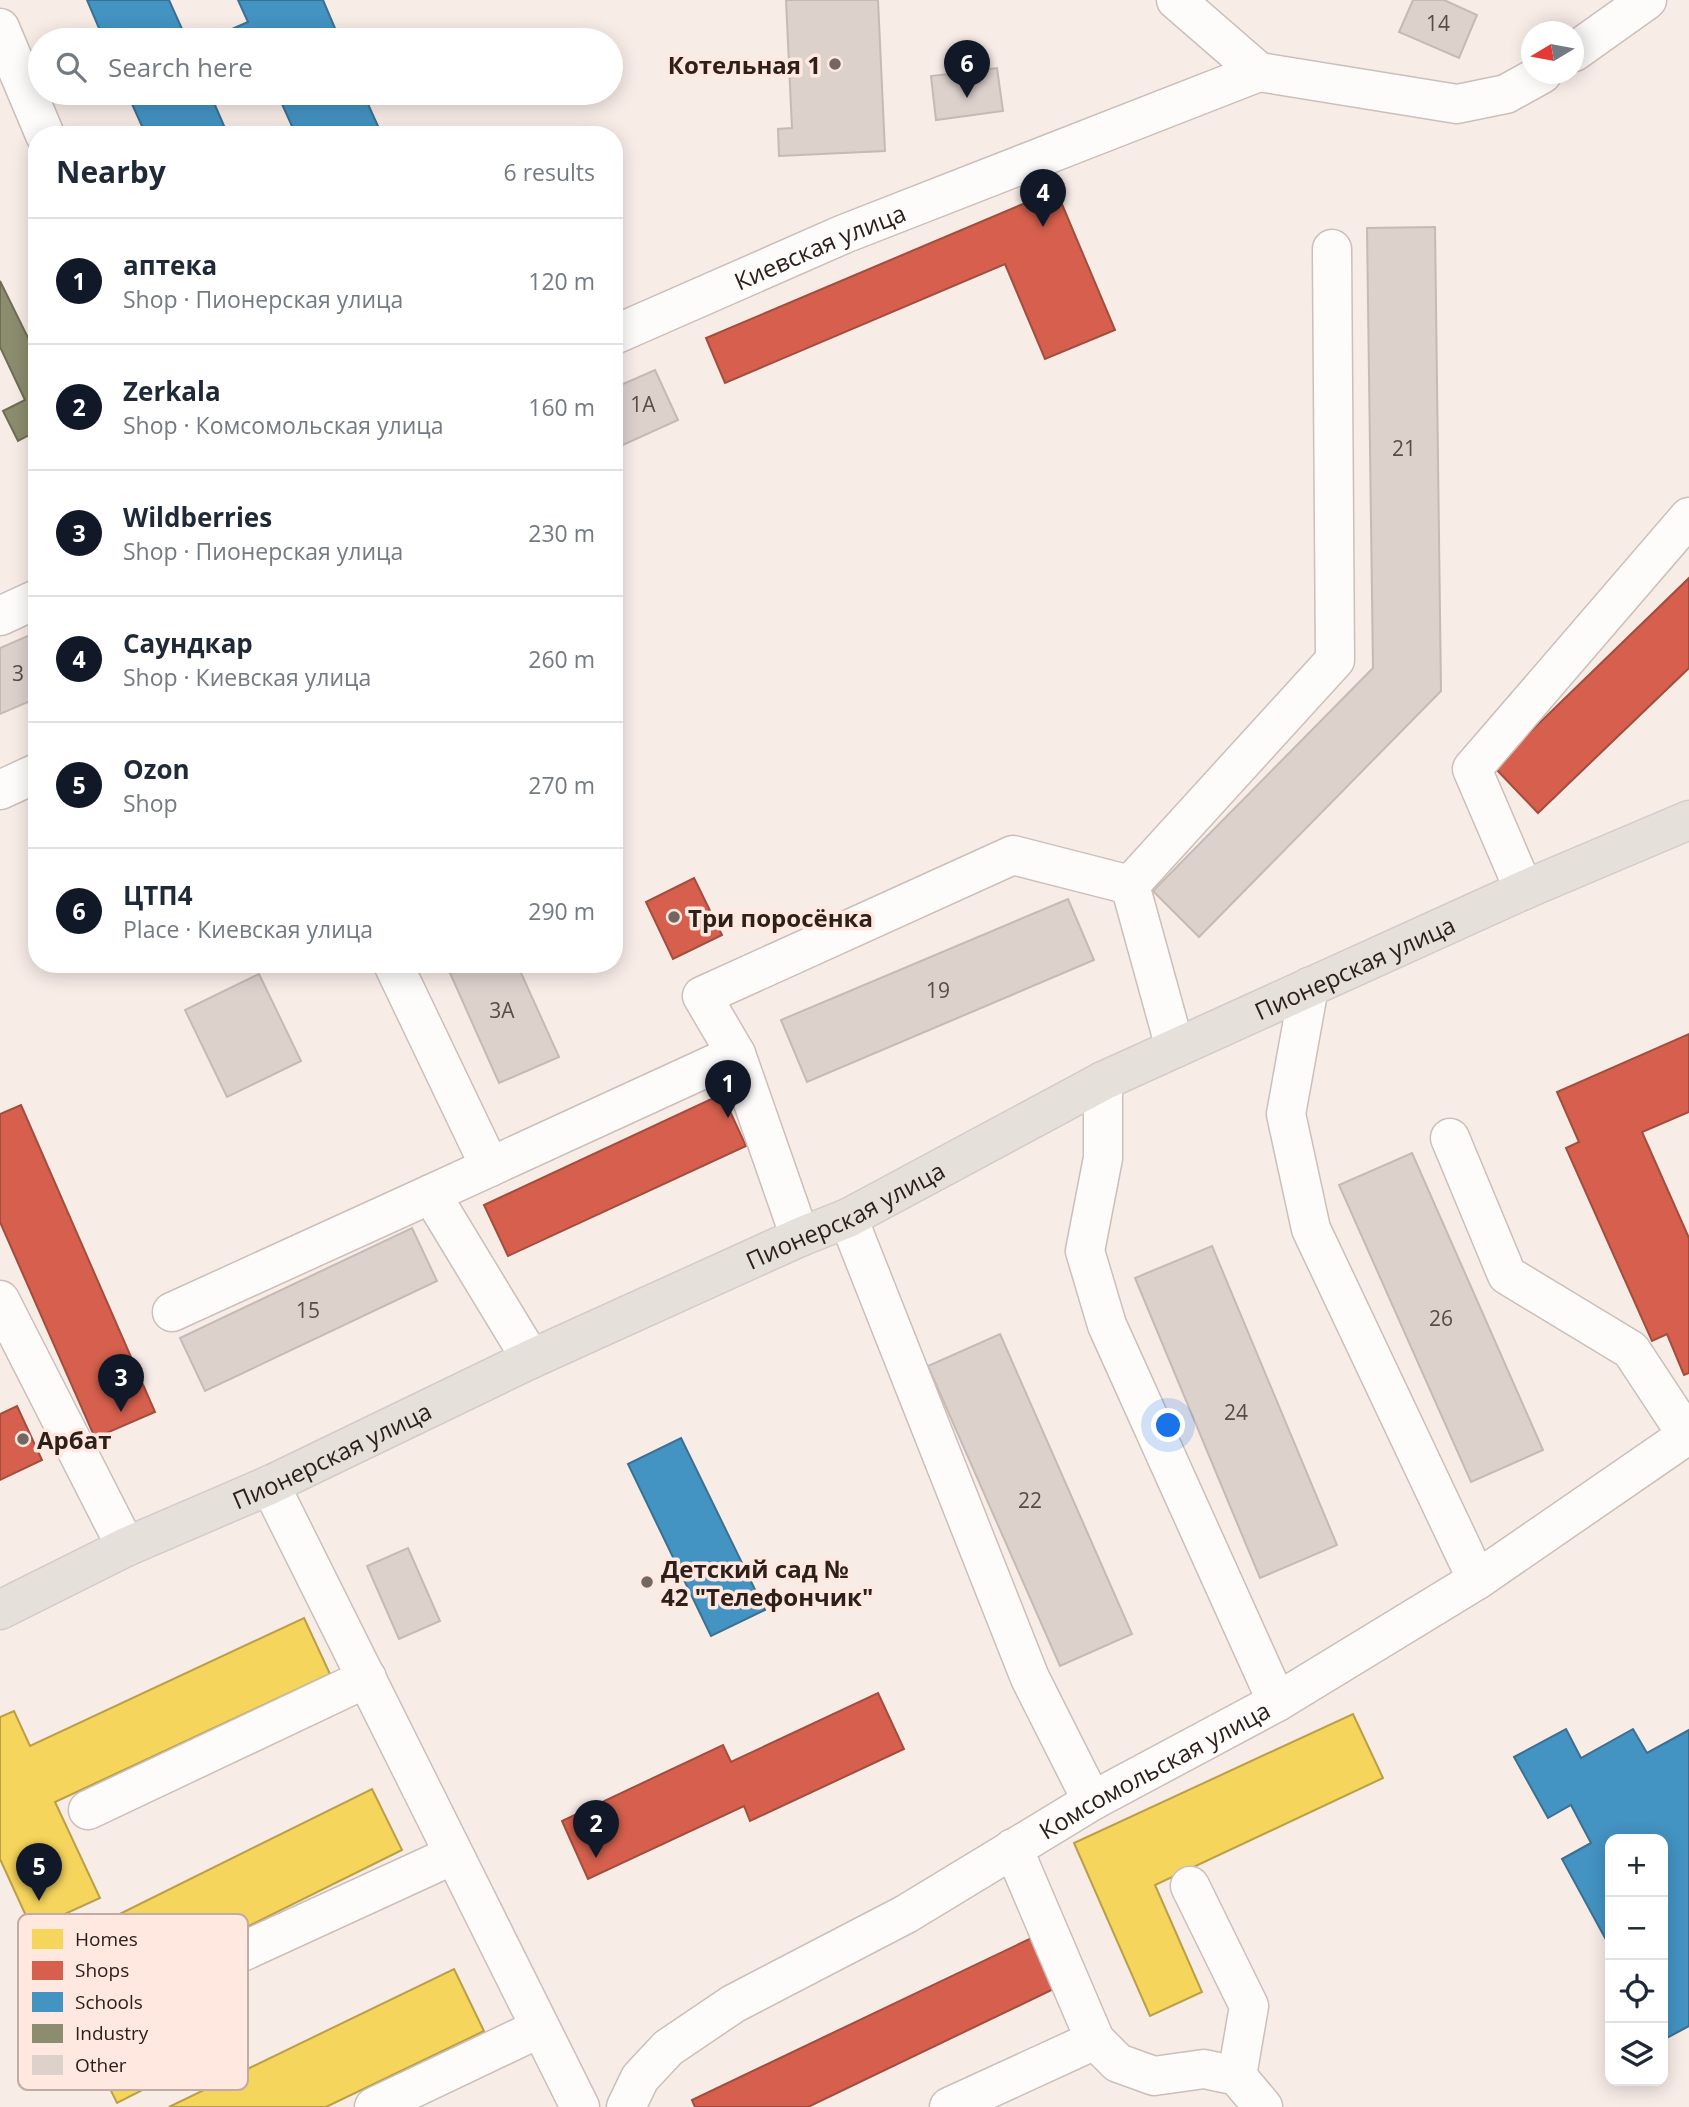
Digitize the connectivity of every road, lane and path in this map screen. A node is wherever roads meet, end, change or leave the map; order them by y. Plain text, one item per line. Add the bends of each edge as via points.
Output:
1 (1647, 0) edge
2 (1179, 1) edge
3 (0, 28) edge
4 (1584, 44) edge
5 (1259, 72) junction
6 (1524, 84) edge
7 (28, 95) edge
8 (32, 105) edge
9 (41, 126) edge
10 (1332, 249) dead end
11 (623, 331) edge
12 (1689, 517) edge
13 (28, 603) edge
14 (0, 616) edge
15 (28, 778) edge
16 (0, 790) edge
17 (1689, 821) edge
18 (1130, 886) junction
19 (1524, 890) junction
20 (397, 973) edge
21 (1309, 988) junction
22 (1175, 1048) junction
23 (736, 1054) junction
24 (1103, 1081) junction
25 (1450, 1138) dead end
26 (490, 1167) junction
27 (431, 1194) junction
28 (848, 1218) junction
29 (800, 1237) junction
30 (0, 1300) edge
31 (172, 1312) dead end
32 (531, 1359) junction
33 (1688, 1435) edge
34 (270, 1485) junction
35 (126, 1547) junction
36 (1477, 1580) junction
37 (0, 1610) edge
38 (367, 1678) junction
39 (1276, 1702) junction
40 (1092, 1801) junction
41 (88, 1810) dead end
42 (1013, 1848) junction
43 (453, 1855) junction
44 (1190, 1886) dead end
45 (248, 1949) edge
46 (540, 2028) junction
47 (1095, 2040) junction
48 (1237, 2076) junction
49 (374, 2107) edge
50 (580, 2107) edge
51 (626, 2107) edge
52 (949, 2107) edge
53 (1263, 2107) edge

1 - 4 street
2 - 5 street
3 - 7 street
5 - 6 street via 1457,104 1506,94
5 - 11 street, Киевская улица via 844,234
8 - 9 street
10 - 18 street via 1335,660
12 - 19 street via 1472,769
13 - 14 street
15 - 16 street
17 - 19 main road, Пионерская улица
18 - 22 street
18 - 23 street via 1013,855 702,996
19 - 21 main road, Пионерская улица
20 - 26 street
21 - 22 main road, Пионерская улица
21 - 36 street via 1286,1114 1311,1229
22 - 24 main road, Пионерская улица
23 - 26 street
23 - 29 street
24 - 28 main road, Пионерская улица
24 - 39 street via 1103,1158 1085,1251 1107,1325
25 - 33 street via 1507,1275 1631,1350
26 - 27 street
27 - 31 street
27 - 32 street
28 - 29 main road, Пионерская улица
28 - 40 street via 1030,1678
29 - 32 main road, Пионерская улица
30 - 35 street
32 - 34 main road, Пионерская улица
33 - 36 street, Комсомольская улица
34 - 35 main road, Пионерская улица
34 - 38 street
35 - 37 main road, Пионерская улица
36 - 39 street, Комсомольская улица
38 - 41 street
38 - 43 street
39 - 40 street, Комсомольская улица
40 - 42 street, Комсомольская улица
42 - 47 street
42 - 51 street, Комсомольская улица via 906,1914 733,2004 668,2048 640,2078
43 - 45 street
43 - 46 street
44 - 48 street via 1249,2006
46 - 49 street
46 - 50 street
47 - 48 street via 1118,2063 1154,2076 1204,2069
47 - 52 street
48 - 53 street

